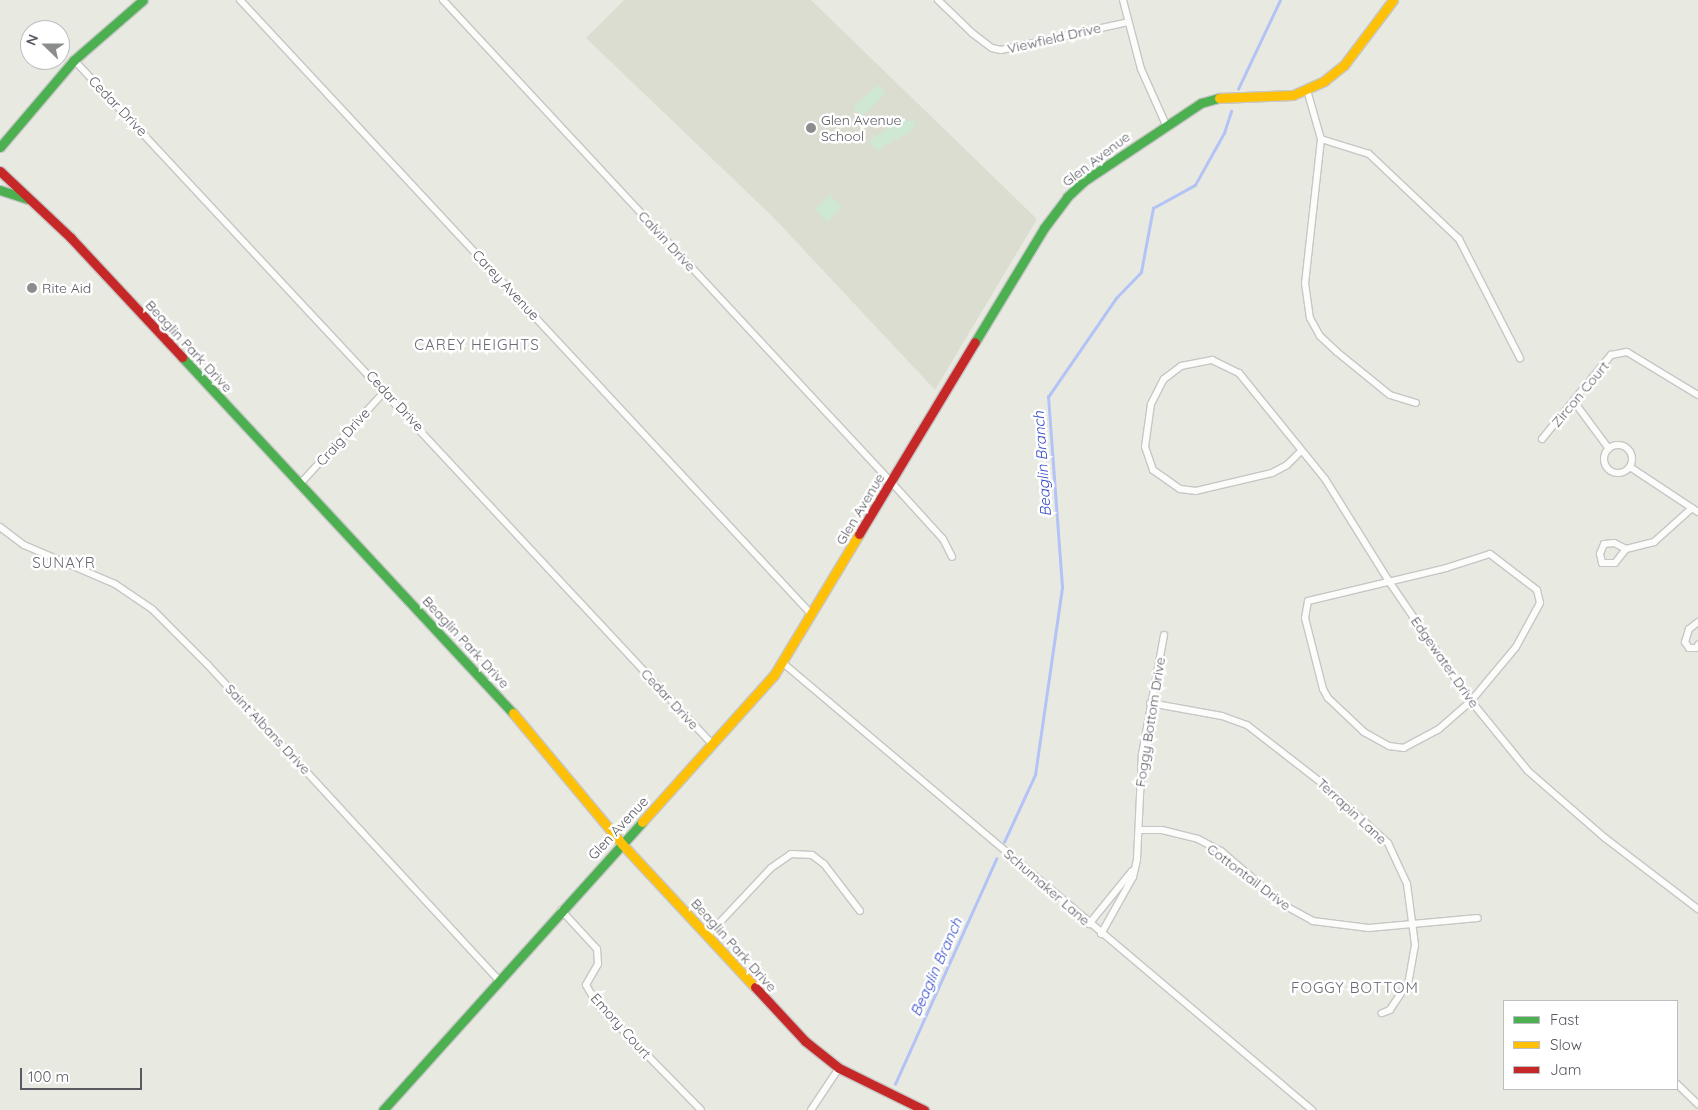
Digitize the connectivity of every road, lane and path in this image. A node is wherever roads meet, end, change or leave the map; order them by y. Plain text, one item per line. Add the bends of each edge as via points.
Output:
1 (143, 0) edge
2 (240, 0) edge
3 (443, 0) edge
4 (938, 0) edge
5 (1123, 0) edge
6 (1393, 0) edge
7 (1128, 22) junction
8 (74, 60) junction
9 (1307, 90) junction
10 (27, 113) junction
11 (1166, 125) junction
12 (0, 134) edge
13 (1321, 139) junction
14 (0, 147) edge
15 (0, 171) edge
16 (0, 190) edge
17 (33, 201) junction
18 (1520, 358) dead end
19 (385, 390) junction
20 (1698, 395) edge
21 (1575, 402) junction
22 (1416, 403) dead end
23 (1542, 439) dead end
24 (1609, 449) junction
25 (1301, 451) junction
26 (1630, 467) junction
27 (892, 483) junction
28 (300, 484) junction
29 (1692, 508) junction
30 (1698, 512) edge
31 (0, 527) edge
32 (1626, 550) dead end
33 (952, 557) dead end
34 (1388, 580) junction
35 (812, 615) junction
36 (1698, 622) edge
37 (1164, 635) dead end
38 (1698, 645) edge
39 (783, 663) junction
40 (1470, 701) junction
41 (1150, 703) junction
42 (713, 745) junction
43 (1139, 830) junction
44 (622, 844) junction
45 (1135, 868) junction
46 (1698, 909) edge
47 (562, 910) junction
48 (860, 911) dead end
49 (1478, 918) dead end
50 (1089, 924) junction
51 (1413, 924) junction
52 (1101, 934) junction
53 (708, 935) junction
54 (499, 980) junction
55 (1382, 1013) dead end
56 (839, 1068) junction
57 (1678, 1085) edge
58 (1698, 1104) edge
59 (383, 1110) edge
60 (701, 1110) edge
61 (811, 1110) edge
62 (924, 1110) edge
63 (1312, 1110) edge

1 - 8 main road
2 - 35 street, Carey Avenue
3 - 27 street, Calvin Drive
4 - 7 street, Viewfield Drive via 992,48 1002,50
5 - 7 street
6 - 9 main road, Glen Avenue via 1344,65
7 - 11 street via 1141,69
8 - 10 main road
8 - 19 street, Cedar Drive
9 - 11 main road, Glen Avenue via 1280,97 1213,99
9 - 13 street
10 - 12 main road
10 - 14 main road
11 - 27 main road, Glen Avenue via 1084,181 1057,209
13 - 18 street via 1369,154 1459,239
13 - 22 street via 1305,283 1310,318 1320,336 1337,352 1395,398
15 - 17 main road, Beaglin Park Drive
16 - 17 main road
17 - 28 main road, Beaglin Park Drive
19 - 28 street, Craig Drive
19 - 42 street, Cedar Drive
20 - 21 street, Zircon Court via 1626,352 1611,356
21 - 23 street, Zircon Court
21 - 24 street
24 - 26 street via 1625,447 1631,454
24 - 26 street via 1604,457 1609,470 1618,474
25 - 25 street, Edgewater Drive via 1272,474 1196,491 1171,485 1153,470 1146,447 1151,404 1164,379 1181,366 1205,360 1220,362 1239,374
25 - 34 street, Edgewater Drive via 1325,479
26 - 29 street
27 - 33 street, Calvin Drive via 943,539
27 - 35 main road, Glen Avenue
28 - 44 main road, Beaglin Park Drive via 519,719
29 - 30 street
29 - 32 street via 1654,542
31 - 54 street, Saint Albans Drive via 24,545 115,584 152,609 347,813
34 - 40 street, Edgewater Drive
34 - 40 street via 1446,568 1490,554 1537,590 1540,603 1527,631
34 - 40 street via 1308,601 1306,618 1328,698 1364,732 1389,746 1404,748 1439,729
35 - 39 main road, Glen Avenue
36 - 38 street via 1689,629 1685,642 1689,648
37 - 41 street, Foggy Bottom Drive
39 - 42 main road, Glen Avenue
39 - 50 street, Schumaker Lane
40 - 46 street, Edgewater Drive via 1528,771
41 - 43 street, Foggy Bottom Drive via 1142,754
41 - 51 street, Terrapin Lane via 1222,716 1248,725 1323,784 1388,843 1407,884
42 - 44 main road, Glen Avenue
43 - 45 street, Foggy Bottom Drive
43 - 51 street, Cottontail Drive via 1162,830 1198,839 1221,852 1284,905 1313,921 1369,928
44 - 47 main road, Glen Avenue
44 - 53 main road, Beaglin Park Drive
45 - 50 street
45 - 52 street, Foggy Bottom Drive
47 - 54 main road, Glen Avenue
47 - 60 street, Emory Court via 597,949 598,964 586,985 597,1004
48 - 53 street via 824,864 812,855 791,854 771,868
49 - 51 street, Cottontail Drive
50 - 52 street, Schumaker Lane
51 - 55 street, Terrapin Lane via 1414,960 1408,984 1390,1010
52 - 63 street, Schumaker Lane
53 - 56 main road, Beaglin Park Drive via 805,1041
54 - 59 main road, Glen Avenue
56 - 61 street
56 - 62 main road, Beaglin Park Drive
57 - 58 street

